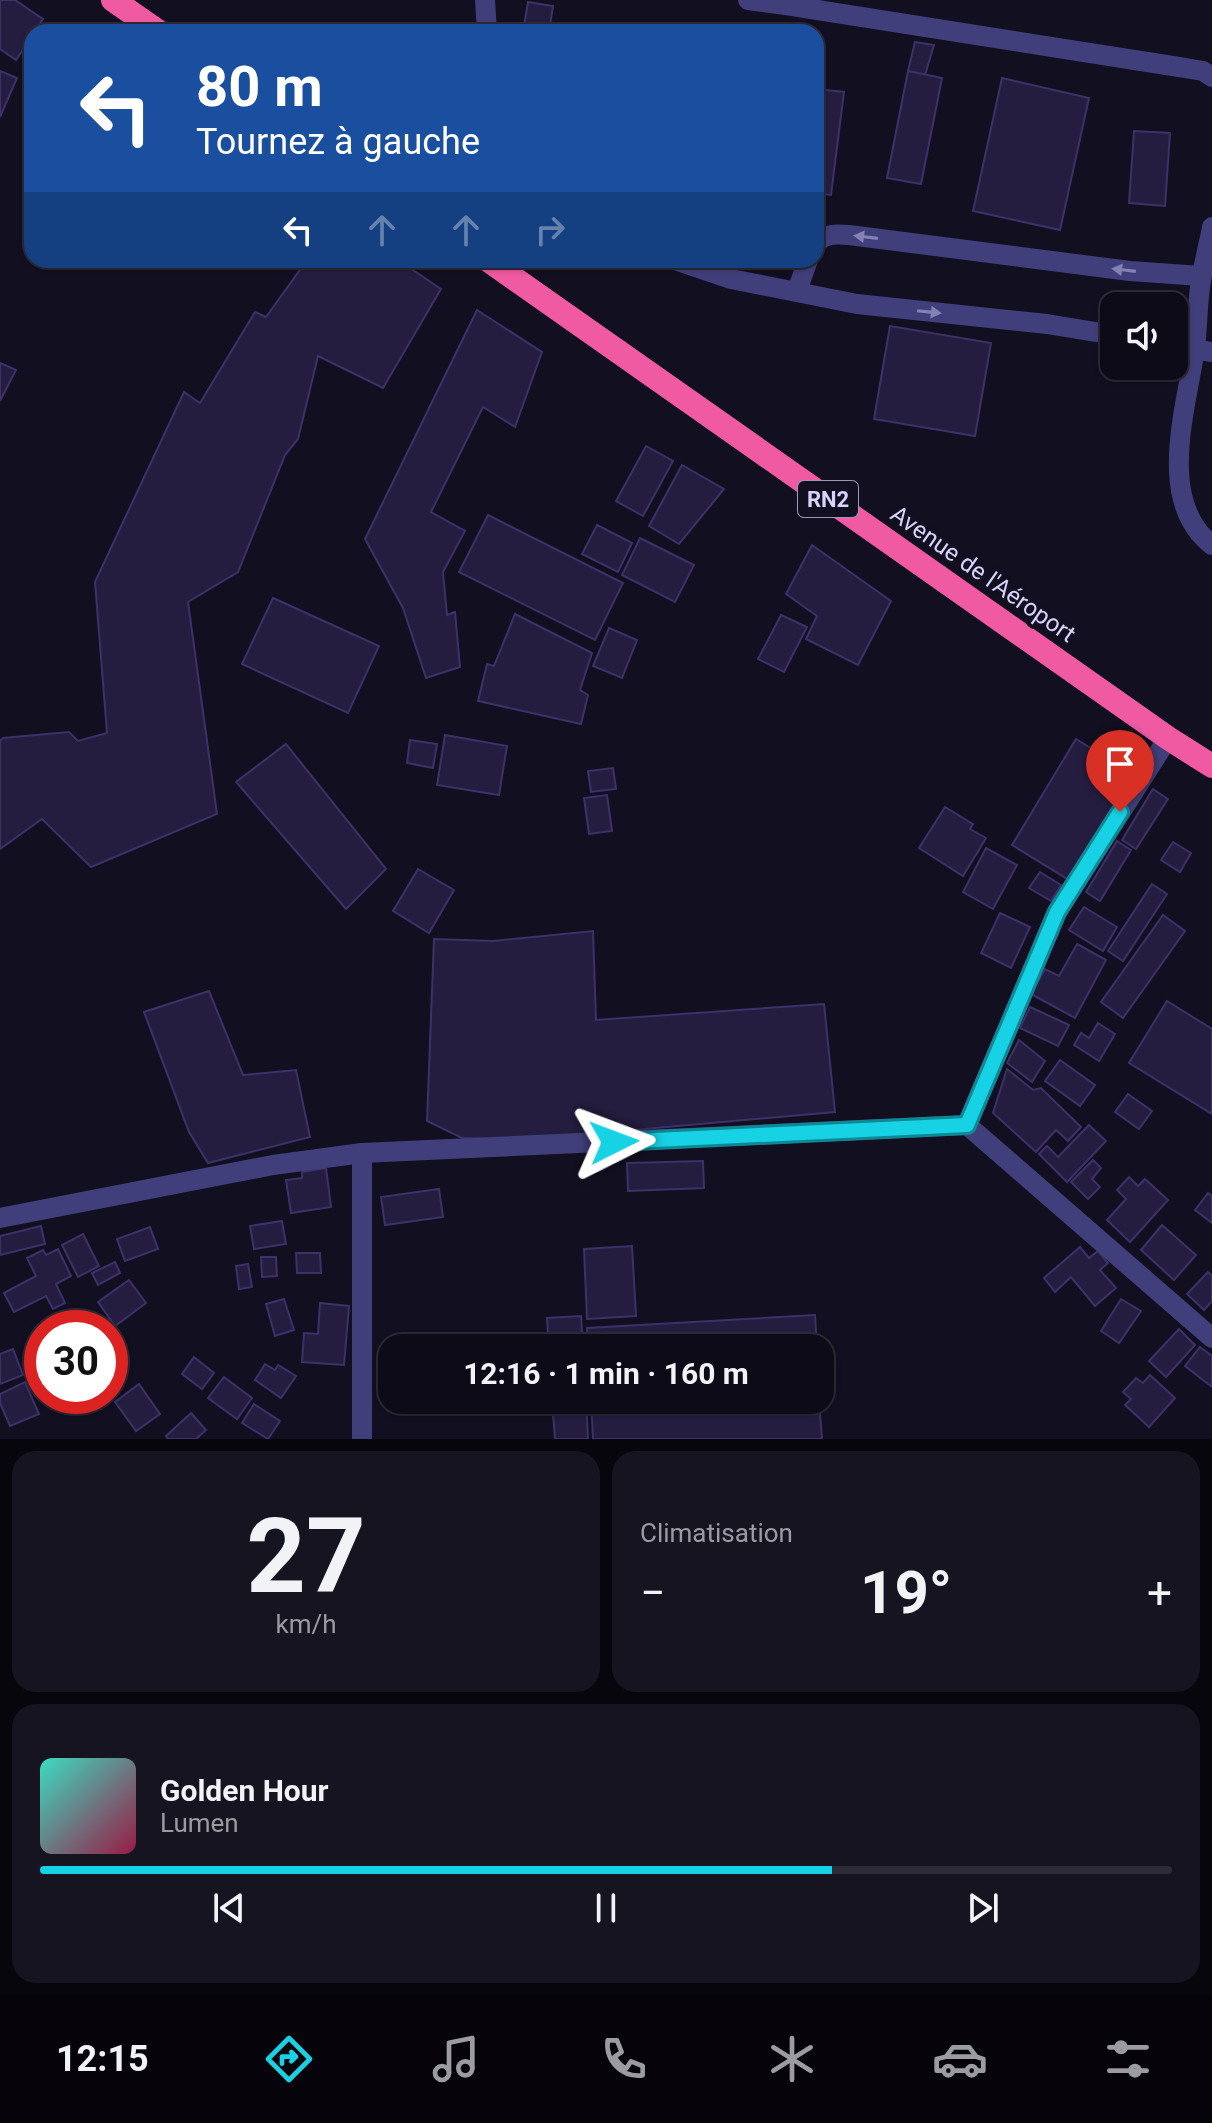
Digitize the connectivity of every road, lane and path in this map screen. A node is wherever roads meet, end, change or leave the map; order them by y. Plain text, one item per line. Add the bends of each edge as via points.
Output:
1 (113, 0) edge
2 (485, 0) edge
3 (748, 0) edge
4 (786, 2) edge
5 (148, 24) edge
6 (486, 24) edge
7 (1212, 77) edge
8 (1212, 227) edge
9 (824, 237) edge
10 (499, 268) edge
11 (699, 268) edge
12 (805, 268) edge
13 (1201, 276) junction
14 (797, 291) junction
15 (1100, 333) edge
16 (1203, 350) edge
17 (1212, 545) edge
18 (1168, 738) junction
19 (1212, 766) edge
20 (967, 1125) junction
21 (362, 1153) junction
22 (0, 1218) edge
23 (1212, 1338) edge
24 (362, 1439) edge

1 - 5 highway
2 - 6 street
3 - 4 street
4 - 7 street via 1203,71
8 - 13 street
13 -> 9 street via 849,235
10 - 18 highway, Avenue de l'Aéroport / RN2
11 - 14 street
12 - 14 street
13 - 16 street
14 -> 15 street via 857,304
16 - 17 street via 1182,413 1178,463 1185,507
18 - 19 highway, Avenue de l'Aéroport / RN2
18 - 20 street via 1057,912
20 - 21 street
20 - 23 street
21 - 22 street
21 - 24 street

